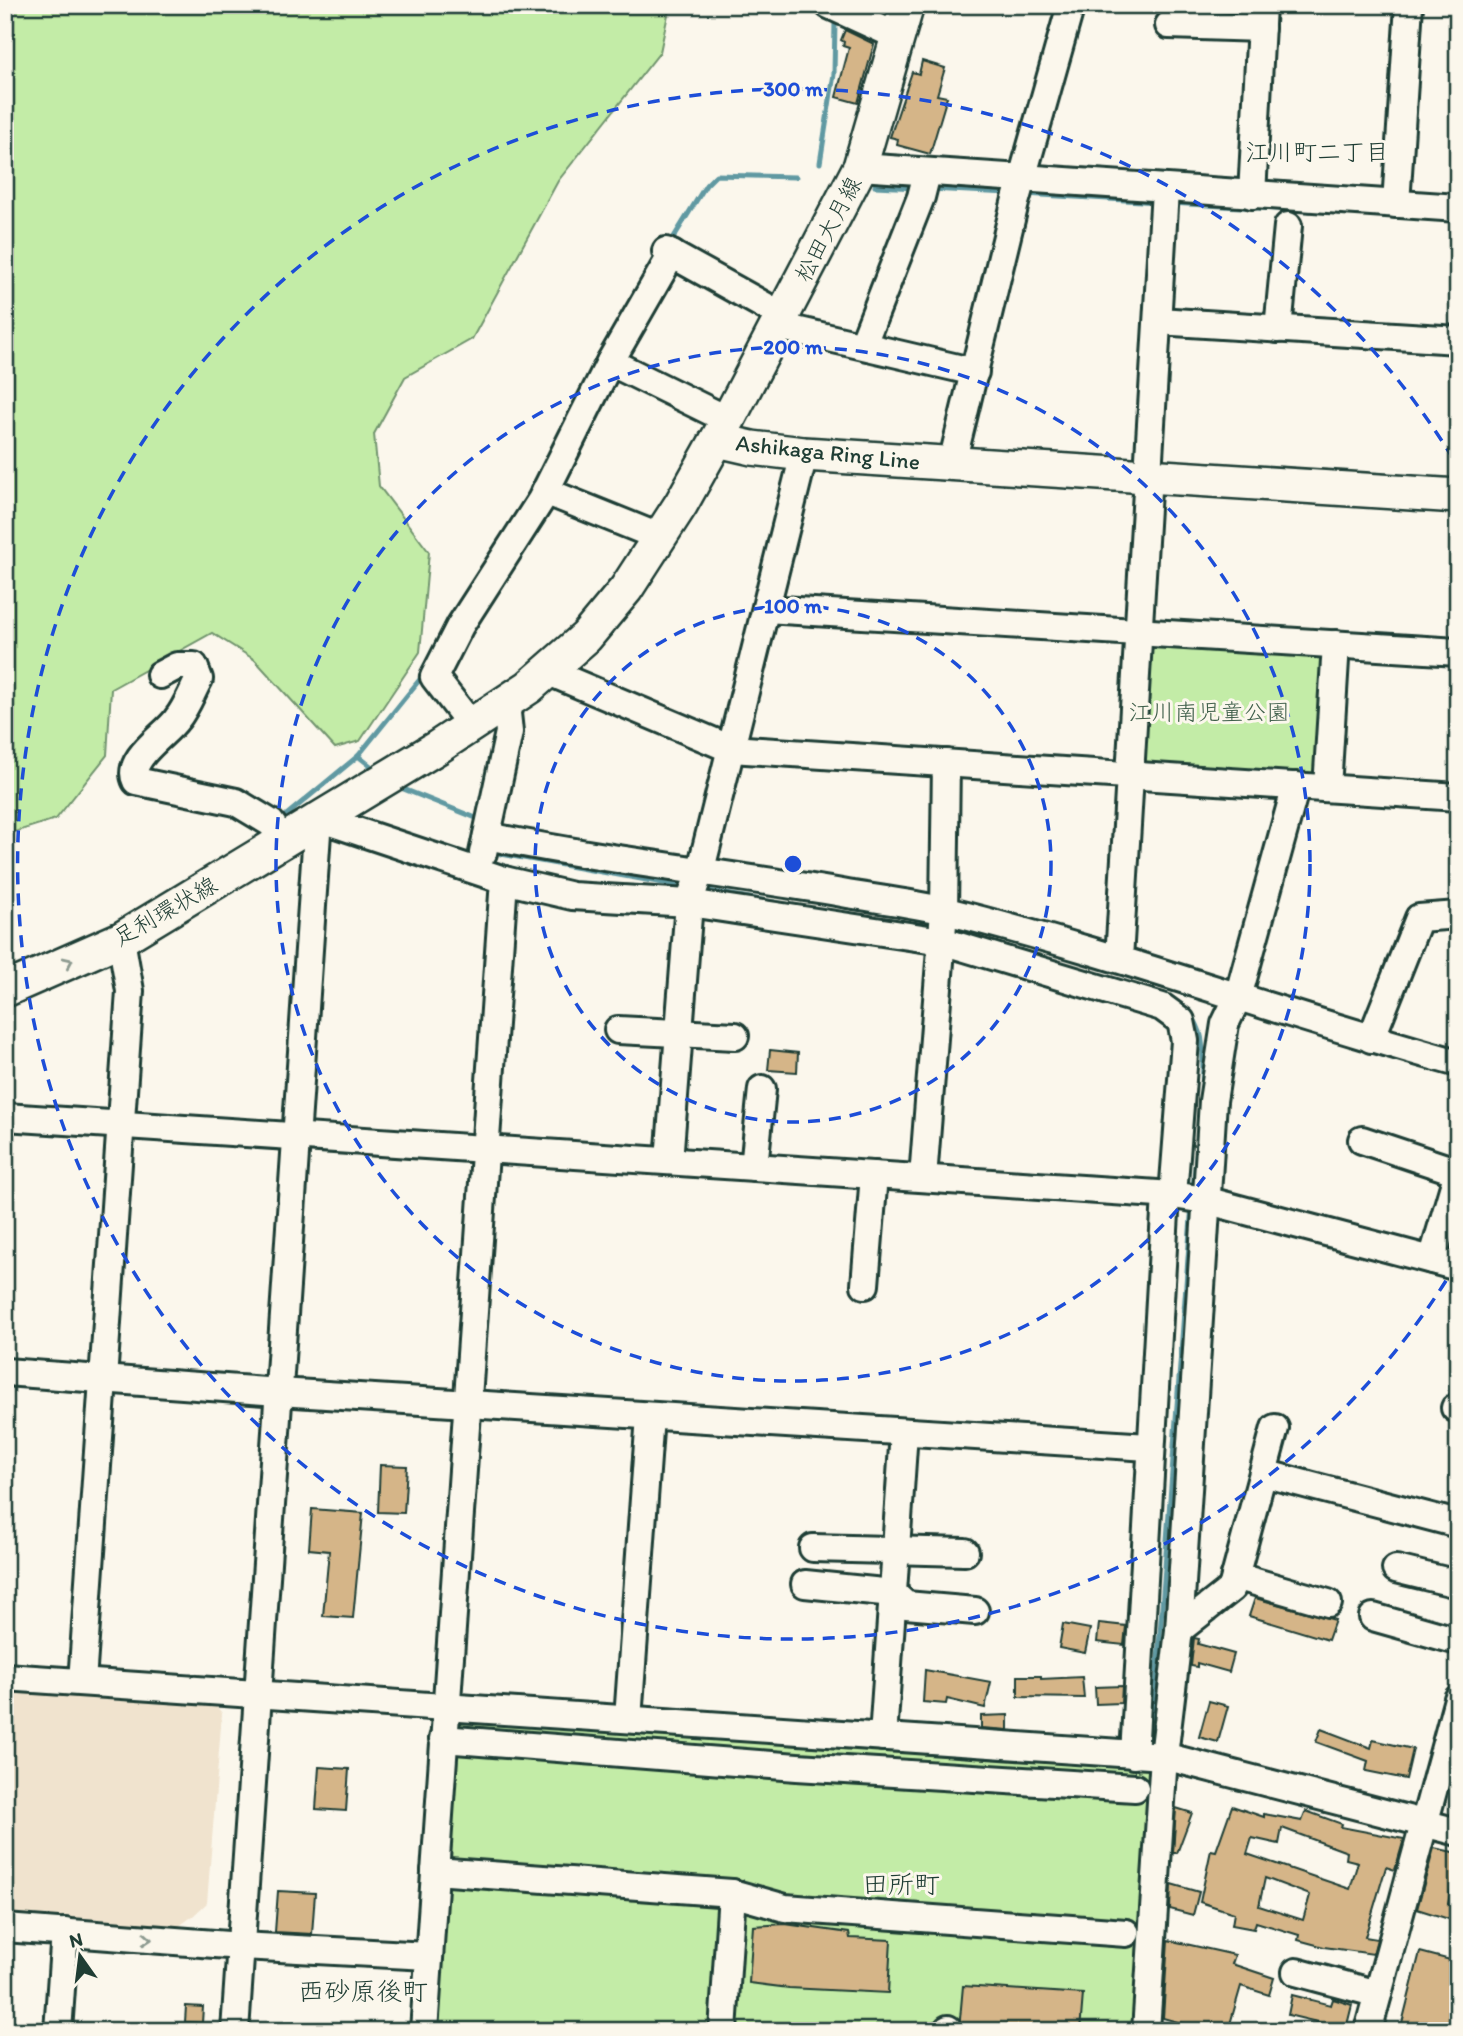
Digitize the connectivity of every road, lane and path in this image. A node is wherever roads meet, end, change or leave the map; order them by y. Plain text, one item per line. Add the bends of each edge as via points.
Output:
1 (829, 5) edge
2 (907, 5) edge
3 (1071, 5) edge
4 (1409, 5) edge
5 (1262, 16) edge
6 (1170, 25) dead end
7 (899, 37) junction
8 (860, 167) junction
9 (925, 184) junction
10 (1020, 190) junction
11 (1252, 195) junction
12 (1165, 199) junction
13 (1396, 204) junction
14 (1458, 208) edge
15 (1288, 226) dead end
16 (780, 321) junction
17 (1158, 321) junction
18 (1278, 329) junction
19 (1458, 340) edge
20 (863, 344) junction
21 (610, 362) junction
22 (975, 372) junction
23 (723, 430) junction
24 (804, 454) junction
25 (952, 463) junction
26 (1149, 477) junction
27 (545, 491) junction
28 (1458, 496) edge
29 (659, 537) junction
30 (766, 609) junction
31 (1138, 632) junction
32 (1336, 645) junction
33 (1458, 652) edge
34 (549, 672) junction
35 (160, 675) dead end
36 (506, 704) junction
37 (472, 726) junction
38 (731, 749) junction
39 (946, 763) junction
40 (1130, 775) junction
41 (1296, 786) junction
42 (1327, 788) junction
43 (1458, 797) edge
44 (318, 818) junction
45 (276, 831) junction
46 (487, 836) junction
47 (701, 869) junction
48 (478, 870) junction
49 (504, 880) junction
50 (690, 903) junction
51 (944, 911) junction
52 (1458, 915) edge
53 (121, 939) junction
54 (942, 941) junction
55 (1119, 959) junction
56 (5, 990) edge
57 (1238, 996) junction
58 (618, 1030) dead end
59 (679, 1032) junction
60 (734, 1037) dead end
61 (1371, 1039) junction
62 (1458, 1063) edge
63 (762, 1088) dead end
64 (5, 1117) edge
65 (122, 1125) junction
66 (299, 1135) junction
67 (1362, 1140) dead end
68 (484, 1148) junction
69 (669, 1161) junction
70 (754, 1167) junction
71 (1458, 1172) edge
72 (874, 1175) junction
73 (923, 1178) junction
74 (1170, 1195) junction
75 (1205, 1200) junction
76 (1445, 1264) edge
77 (865, 1286) dead end
78 (5, 1371) edge
79 (103, 1379) junction
80 (279, 1392) junction
81 (466, 1404) junction
82 (650, 1416) junction
83 (1275, 1428) dead end
84 (904, 1432) junction
85 (1149, 1447) junction
86 (1263, 1473) junction
87 (1458, 1524) edge
88 (813, 1548) dead end
89 (896, 1550) junction
90 (965, 1552) dead end
91 (1396, 1569) dead end
92 (1235, 1576) junction
93 (805, 1584) dead end
94 (1458, 1584) edge
95 (893, 1593) junction
96 (1328, 1603) dead end
97 (975, 1611) dead end
98 (1373, 1617) dead end
99 (1179, 1630) junction
100 (1458, 1641) edge
101 (5, 1677) edge
102 (82, 1682) junction
103 (258, 1694) junction
104 (1458, 1699) edge
105 (445, 1708) junction
106 (628, 1719) junction
107 (883, 1737) junction
108 (443, 1739) junction
109 (1133, 1755) junction
110 (1164, 1756) junction
111 (1135, 1788) dead end
112 (1423, 1823) junction
113 (1458, 1832) edge
114 (435, 1871) junction
115 (732, 1893) junction
116 (5, 1928) edge
117 (65, 1932) junction
118 (1126, 1933) dead end
119 (241, 1946) junction
120 (428, 1956) junction
121 (1296, 1972) dead end
122 (1378, 1994) junction
123 (58, 2031) edge
124 (235, 2031) edge
125 (424, 2031) edge
126 (723, 2031) edge
127 (1146, 2031) edge
128 (1368, 2031) edge

1 - 7 street
2 - 7 main road, 松田大月線
3 - 10 street
4 - 13 street
5 - 6 street
5 - 11 street
7 - 8 main road, 松田大月線
8 - 9 street
8 - 16 main road, 松田大月線
9 - 10 street
9 - 20 street
10 - 12 street
10 - 22 street
11 - 12 street
11 - 13 street
12 - 17 street
13 - 14 street
15 - 18 street
16 - 20 street
16 - 21 street via 669,253
16 - 23 main road, 松田大月線
17 - 18 street
17 - 26 street
18 - 19 street
20 - 22 street
21 - 23 street
21 - 27 street
22 - 25 street
23 - 24 main road, Ashikaga Ring Line via 752,449
23 - 29 main road, Ashikaga Ring Line
24 - 25 main road, Ashikaga Ring Line
24 - 30 street
25 - 26 main road, Ashikaga Ring Line
26 - 28 main road, Ashikaga Ring Line
26 - 31 street
27 - 29 street
27 - 37 street via 460,626 434,677
29 - 34 main road, Ashikaga Ring Line via 626,589
30 - 31 street
30 - 38 street
31 - 32 street
31 - 40 street
32 - 33 street
32 - 42 street
34 - 36 main road, Ashikaga Ring Line
34 - 38 street
35 - 45 street via 177,666 194,666 199,679 178,719 137,761 136,781 236,802 252,809
36 - 37 main road, Ashikaga Ring Line
36 - 46 street via 509,732
37 - 44 main road, Ashikaga Ring Line
38 - 39 street
38 - 47 street
39 - 40 street
39 - 51 street
40 - 41 street
40 - 55 street
41 - 42 street
41 - 57 street
42 - 43 street
44 - 45 main road, 足利環状線
44 - 48 street
44 - 66 street
45 - 53 main road, 足利環状線
46 - 47 street via 573,854
46 - 48 street
47 - 50 street
47 - 51 street
48 - 49 street
49 - 50 street via 572,896
49 - 68 street
50 - 54 street
50 - 59 street
51 - 54 street
51 - 55 street
52 - 61 street via 1419,918
56 -> 53 main road, 足利環状線
53 - 65 street via 130,990
54 - 73 street
54 - 74 street via 1140,999 1181,1021 1185,1041
55 - 57 street
57 - 61 street
57 - 75 street via 1225,1024
58 - 59 street
59 - 60 street
59 - 69 street
61 - 62 street
63 - 70 street
64 - 65 street
65 - 66 street
65 - 79 street
66 - 68 street
66 - 80 street
67 - 71 street
68 - 69 street
68 - 81 street
69 - 70 street
70 - 72 street
71 - 76 street
72 - 73 street
72 - 77 street
73 - 74 street
74 - 75 street
74 - 85 street
75 - 76 street
75 - 99 street
78 - 79 street
79 - 80 street
79 - 102 street
80 - 81 street
80 - 103 street
81 - 82 street
81 - 105 street
82 - 84 street
82 - 106 street
83 - 86 street
84 - 85 street
84 - 89 street
85 - 109 street via 1153,1462
86 - 87 street
86 - 92 street
88 - 89 street
89 - 90 street
89 - 95 street
91 - 94 street
92 - 96 street
92 - 99 street via 1232,1588
93 - 95 street
95 - 97 street via 906,1605
95 - 107 street
98 - 100 street
99 - 110 street
101 - 102 street
102 - 103 street
103 - 105 street
103 - 119 street
104 - 112 street
105 - 106 street
105 - 108 street
106 - 107 street
107 - 109 street
108 - 111 street
108 - 114 street
109 - 110 street
110 - 112 street
110 - 127 street
112 - 113 street
112 - 122 street
114 - 115 street
114 - 120 street
115 - 118 street via 785,1908
115 - 126 street
116 - 117 street
117 -> 119 street
117 - 123 street
119 - 120 street
119 - 124 street
120 - 125 street
121 - 122 street
122 - 128 street

